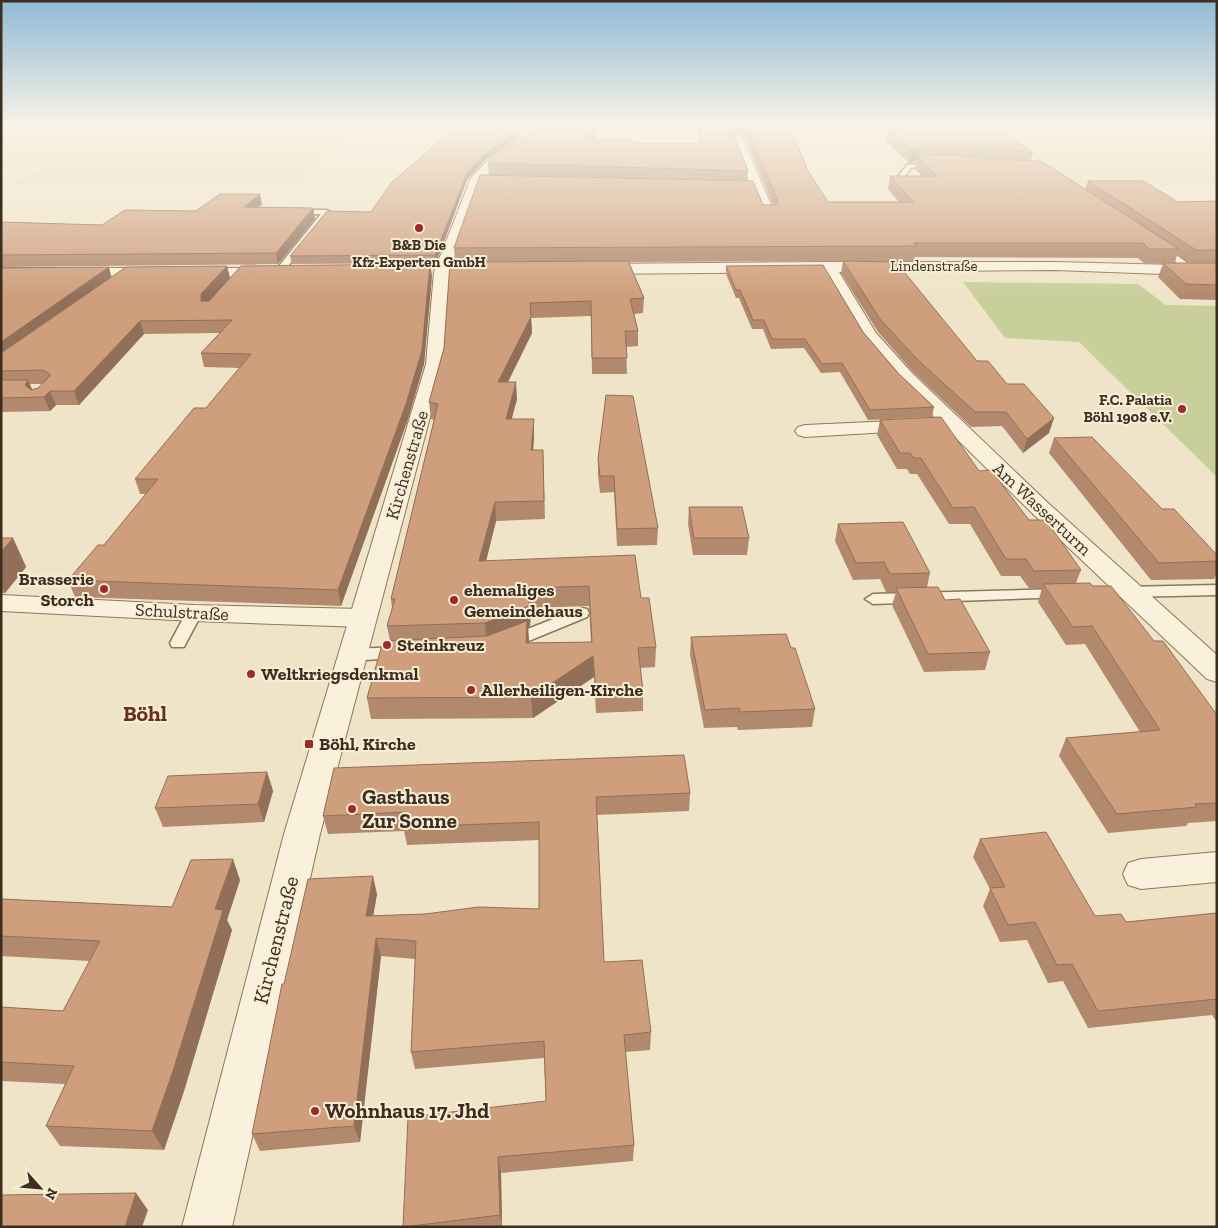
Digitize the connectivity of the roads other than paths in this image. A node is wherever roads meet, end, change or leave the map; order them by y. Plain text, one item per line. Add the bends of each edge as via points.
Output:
1 (475, 182) edge
2 (757, 182) edge
3 (741, 188) edge
4 (760, 189) junction
5 (280, 212) edge
6 (768, 214) edge
7 (1153, 243) edge
8 (828, 266) junction
9 (580, 270) edge
10 (1193, 270) junction
11 (1217, 271) edge
12 (278, 273) junction
13 (298, 273) edge
14 (1, 274) edge
15 (128, 274) junction
16 (112, 286) edge
17 (954, 424) junction
18 (805, 431) dead end
19 (1217, 590) edge
20 (1122, 592) junction
21 (1072, 594) edge
22 (873, 599) dead end
23 (1, 603) edge
24 (194, 613) junction
25 (581, 613) dead end
26 (357, 636) junction
27 (178, 643) dead end
28 (489, 650) edge
29 (421, 652) edge
30 (1217, 672) edge
31 (1217, 866) edge
32 (1141, 874) dead end
33 (207, 1227) edge

1 - 26 street, Kirchenstraße via 442,272 435,364
2 - 4 street
3 - 4 street
4 - 6 street
5 - 12 lane via 327,212
7 - 10 lane
8 - 9 street, Lindenstraße
8 - 10 street, Lindenstraße
8 - 17 street, Am Wasserturm via 869,336 906,378
10 - 11 street, Lindenstraße
12 - 13 street
12 - 15 street via 236,279
14 - 15 street
15 - 16 lane
17 - 18 street
17 - 20 street, Am Wasserturm
19 - 20 lane
20 - 30 street, Am Wasserturm
21 - 22 lane
23 - 24 street, Schulstraße
24 - 26 street, Schulstraße
24 - 27 lane
25 - 28 lane
26 - 29 lane
26 - 33 street, Kirchenstraße via 302,834
31 - 32 street

